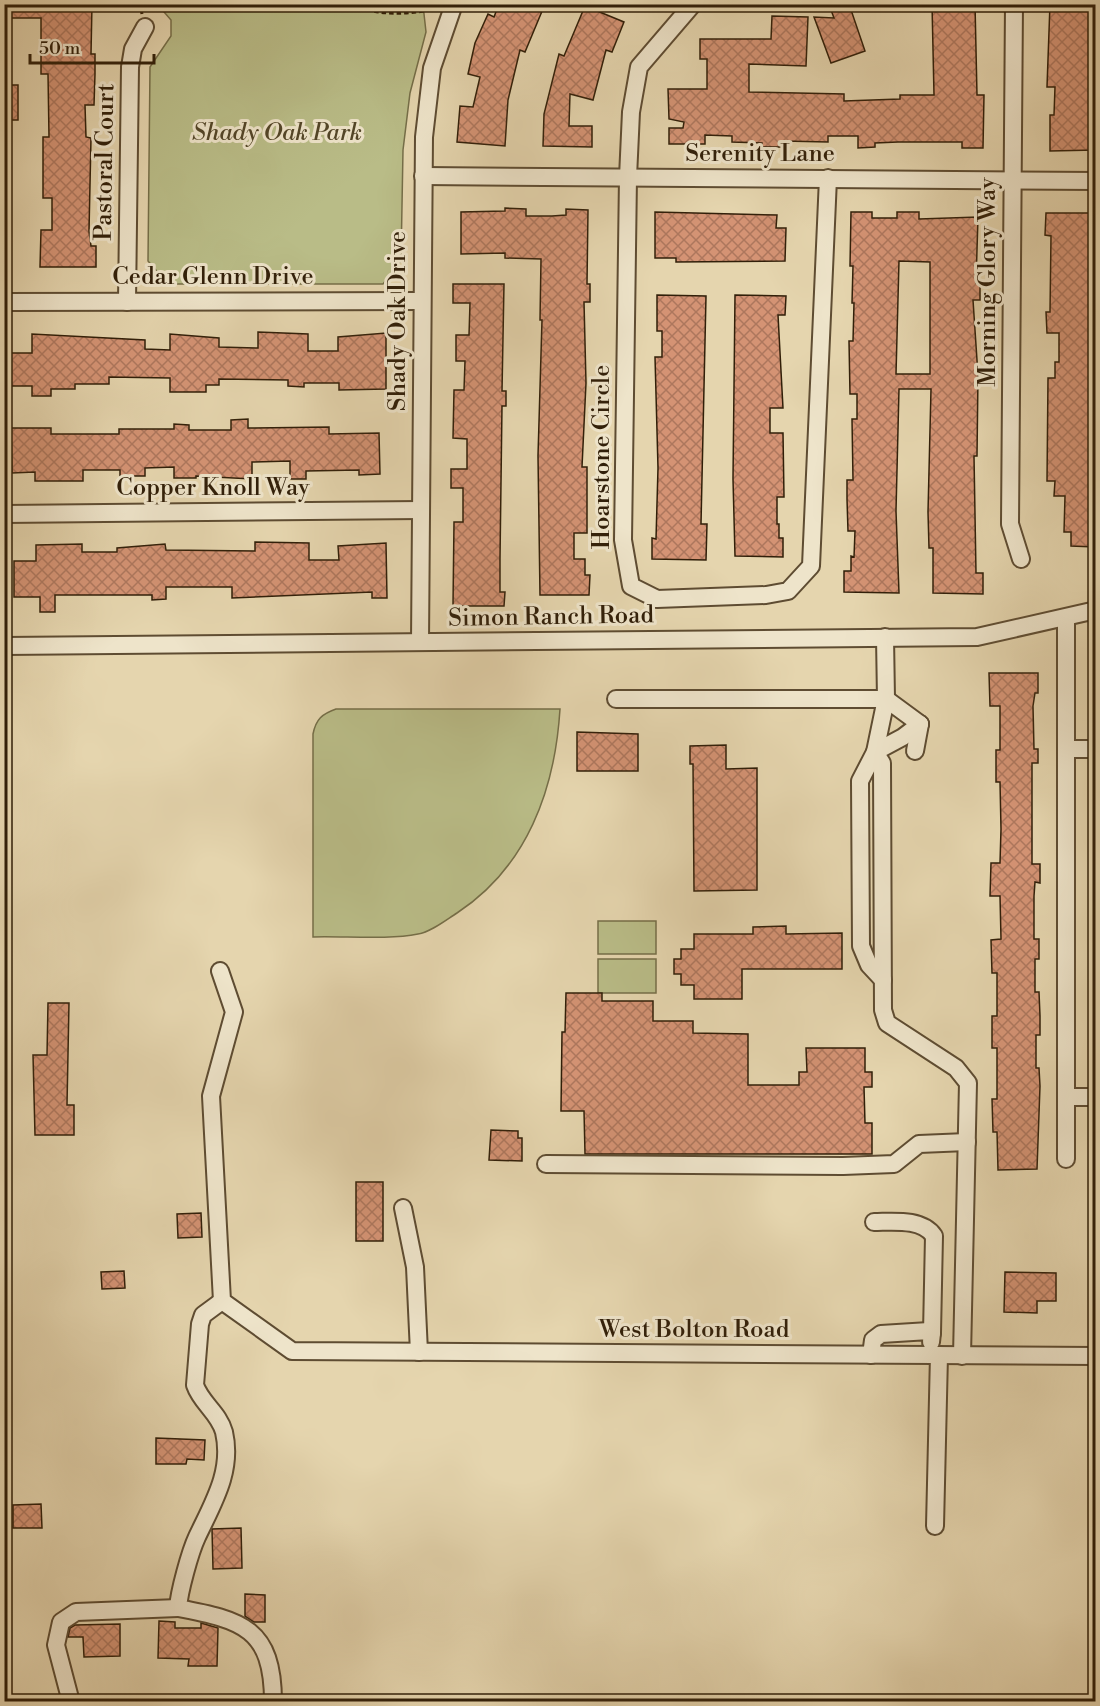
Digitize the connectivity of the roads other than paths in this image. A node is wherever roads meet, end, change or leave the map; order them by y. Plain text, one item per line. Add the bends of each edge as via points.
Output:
1 (693, 4) edge
2 (1014, 4) edge
3 (453, 5) edge
4 (145, 27) dead end
5 (423, 176) junction
6 (628, 177) junction
7 (828, 178) junction
8 (1013, 179) junction
9 (1095, 180) edge
10 (421, 301) junction
11 (4, 302) edge
12 (127, 302) junction
13 (421, 510) junction
14 (4, 514) edge
15 (1021, 559) dead end
16 (1095, 610) edge
17 (1066, 618) junction
18 (885, 637) junction
19 (420, 642) junction
20 (4, 646) edge
21 (616, 699) dead end
22 (886, 699) junction
23 (920, 724) junction
24 (1066, 749) junction
25 (1095, 749) edge
26 (915, 751) dead end
27 (875, 752) junction
28 (220, 971) dead end
29 (1066, 1097) junction
30 (1095, 1097) edge
31 (967, 1142) junction
32 (1066, 1159) dead end
33 (546, 1164) dead end
34 (403, 1208) dead end
35 (874, 1222) dead end
36 (222, 1301) junction
37 (932, 1333) junction
38 (419, 1352) junction
39 (871, 1355) junction
40 (935, 1355) junction
41 (962, 1356) junction
42 (1095, 1356) edge
43 (935, 1526) dead end
44 (178, 1608) junction
45 (71, 1701) edge
46 (273, 1701) edge

1 - 6 street via 639,67
2 - 8 street, Morning Glory Way
3 - 5 street, Shady Oak Drive via 432,68
4 - 12 street, Pastoral Court via 136,42 130,68
5 - 6 street, Serenity Lane
5 - 10 street, Shady Oak Drive
6 - 7 street, Serenity Lane
6 - 7 street, Hoarstone Circle via 623,540 632,586 657,599 788,591 811,566
7 - 8 street, Serenity Lane
8 - 9 street, Serenity Lane
8 - 15 street, Morning Glory Way via 1010,524
10 - 12 street, Cedar Glenn Drive
10 - 13 street, Shady Oak Drive
11 - 12 street, Cedar Glenn Drive
13 - 14 street, Copper Knoll Way
13 - 19 street, Shady Oak Drive
16 - 17 street, Simon Ranch Road
17 - 18 street, Simon Ranch Road via 977,637
17 - 24 street
18 - 19 street, Simon Ranch Road
18 - 22 street
19 - 20 street, Simon Ranch Road
21 - 22 street
22 - 23 street
22 - 27 street
23 - 26 street
23 - 27 street
24 - 25 street
24 - 29 street
27 - 31 street via 882,764 883,1010 887,1023 956,1068 968,1083
28 - 36 street via 234,1012 212,1096
29 - 30 street
29 - 32 street
31 - 33 street via 919,1144 894,1164
31 - 41 street
34 - 38 street via 415,1267
35 - 37 street via 912,1223 932,1232
36 - 38 street, West Bolton Road via 291,1351
36 - 44 street via 203,1315 200,1324 195,1385 220,1419 224,1434 220,1493 194,1545
37 - 39 street via 881,1334 873,1340
37 - 40 street
38 - 39 street, West Bolton Road
39 - 40 street, West Bolton Road
40 - 41 street, West Bolton Road
40 - 43 street
41 - 42 street, West Bolton Road
44 - 45 street via 76,1612 61,1622 56,1645
44 - 46 street via 230,1618 246,1629 270,1661

